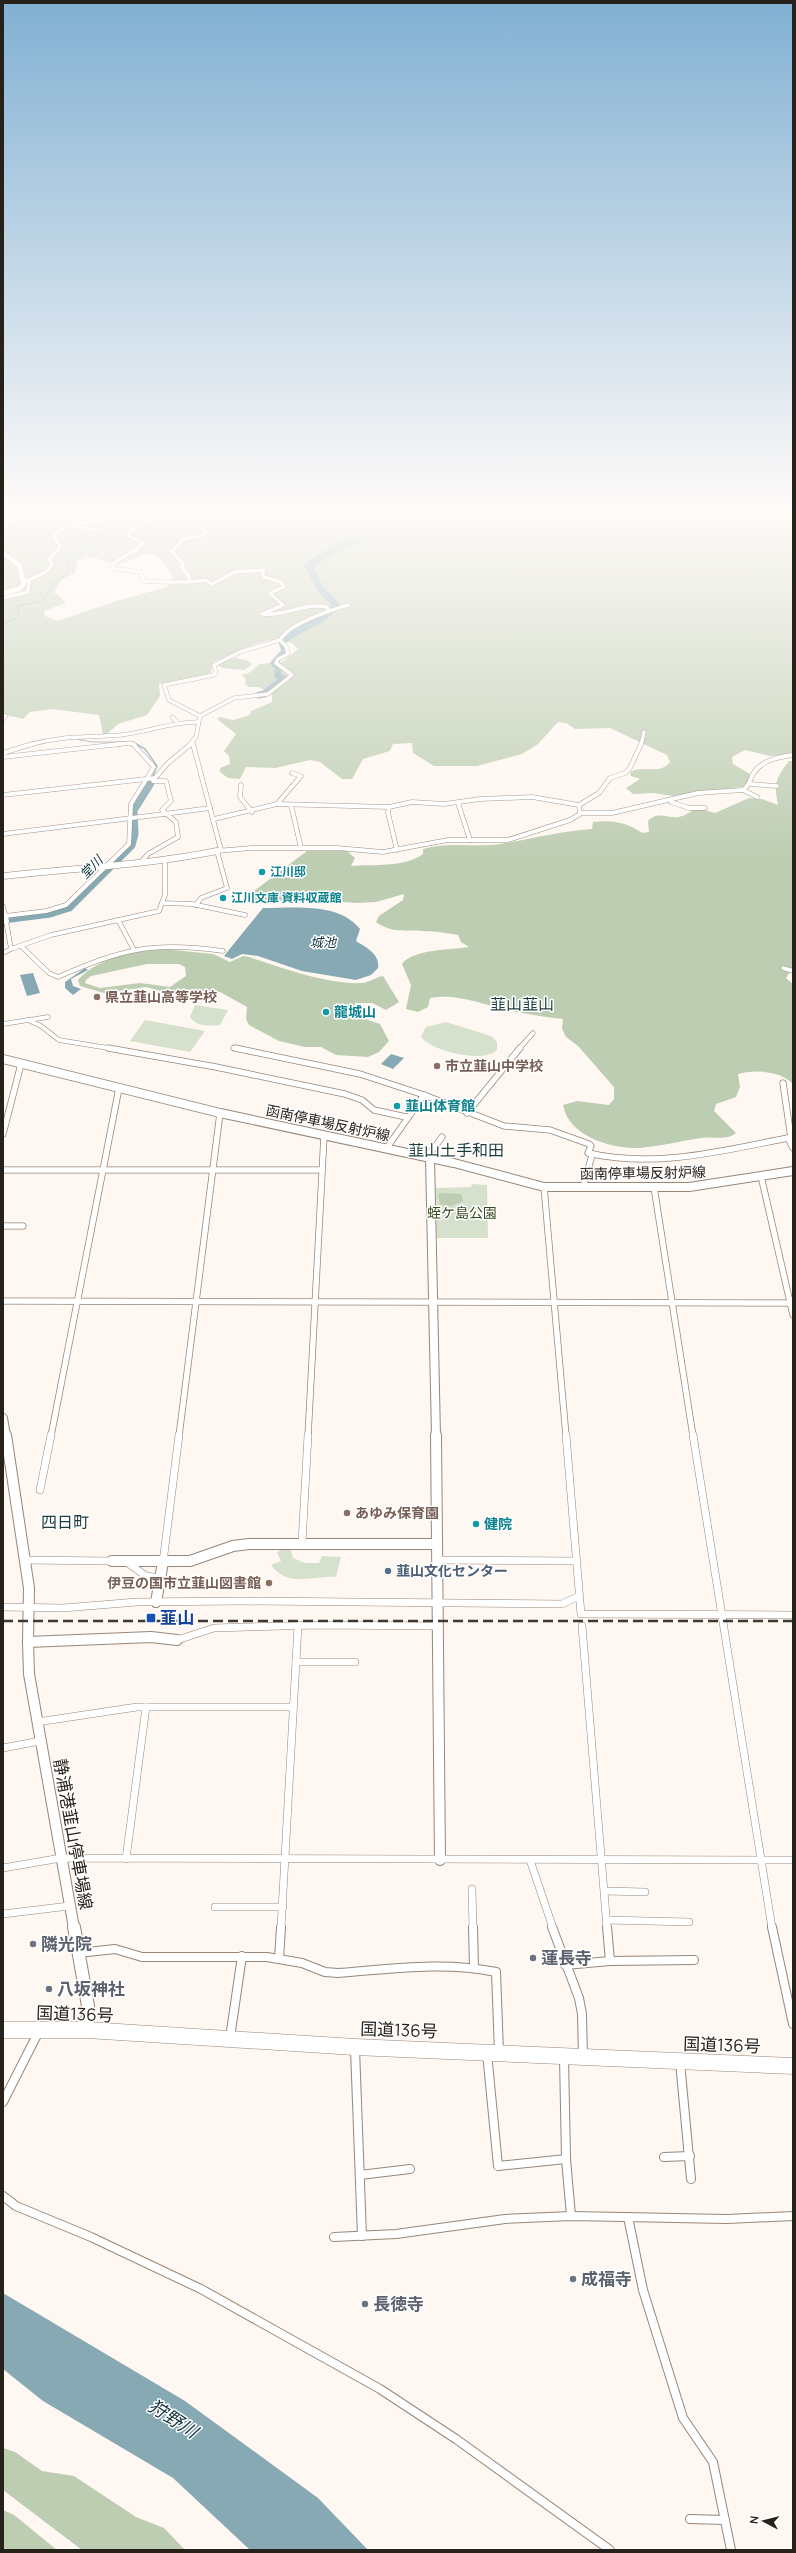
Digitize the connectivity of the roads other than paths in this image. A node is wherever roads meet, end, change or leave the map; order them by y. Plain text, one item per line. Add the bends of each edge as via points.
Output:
1 (301, 624) edge
2 (280, 640) junction
3 (3, 715) edge
4 (200, 716) junction
5 (172, 717) dead end
6 (3, 719) edge
7 (197, 722) junction
8 (178, 723) junction
9 (644, 732) dead end
10 (192, 742) junction
11 (3, 753) edge
12 (793, 754) edge
13 (3, 757) edge
14 (292, 773) dead end
15 (152, 778) junction
16 (750, 784) junction
17 (241, 785) dead end
18 (777, 786) dead end
19 (743, 790) junction
20 (3, 795) edge
21 (757, 797) dead end
22 (671, 801) junction
23 (458, 803) junction
24 (277, 804) junction
25 (291, 805) junction
26 (389, 806) junction
27 (579, 806) junction
28 (210, 808) junction
29 (705, 808) dead end
30 (252, 812) junction
31 (580, 813) junction
32 (164, 814) junction
33 (133, 819) junction
34 (214, 819) junction
35 (3, 834) edge
36 (470, 840) junction
37 (301, 848) junction
38 (219, 850) junction
39 (397, 850) junction
40 (165, 861) junction
41 (141, 862) junction
42 (110, 864) junction
43 (3, 876) edge
44 (162, 902) junction
45 (196, 905) junction
46 (3, 906) edge
47 (245, 914) dead end
48 (6, 918) junction
49 (118, 920) junction
50 (22, 946) junction
51 (133, 948) junction
52 (11, 949) junction
53 (223, 951) dead end
54 (3, 953) edge
55 (783, 968) dead end
56 (793, 971) edge
57 (48, 1017) dead end
58 (28, 1020) junction
59 (3, 1024) edge
60 (533, 1033) dead end
61 (233, 1048) dead end
62 (3, 1059) edge
63 (21, 1064) junction
64 (782, 1083) dead end
65 (119, 1088) junction
66 (424, 1095) junction
67 (220, 1113) junction
68 (468, 1113) junction
69 (406, 1117) junction
70 (3, 1134) edge
71 (324, 1136) junction
72 (442, 1137) dead end
73 (791, 1138) edge
74 (793, 1148) edge
75 (386, 1149) junction
76 (592, 1155) junction
77 (428, 1158) junction
78 (3, 1170) edge
79 (103, 1170) junction
80 (212, 1170) junction
81 (321, 1170) junction
82 (793, 1171) edge
83 (760, 1176) junction
84 (544, 1187) junction
85 (654, 1187) junction
86 (583, 1188) junction
87 (3, 1226) edge
88 (23, 1226) dead end
89 (3, 1301) edge
90 (77, 1302) junction
91 (196, 1302) junction
92 (315, 1302) junction
93 (432, 1302) junction
94 (553, 1302) junction
95 (671, 1303) junction
96 (792, 1303) edge
97 (793, 1314) edge
98 (3, 1418) edge
99 (6, 1468) edge
100 (40, 1490) dead end
101 (302, 1543) junction
102 (437, 1544) junction
103 (23, 1560) junction
104 (437, 1560) junction
105 (112, 1561) joint
106 (125, 1561) junction
107 (575, 1561) junction
108 (163, 1562) junction
109 (160, 1578) junction
110 (579, 1596) junction
111 (156, 1602) junction
112 (439, 1603) junction
113 (3, 1607) edge
114 (30, 1607) junction
115 (722, 1615) junction
116 (793, 1615) edge
117 (298, 1626) junction
118 (439, 1626) junction
119 (582, 1626) dead end
120 (177, 1640) joint
121 (28, 1642) junction
122 (296, 1662) junction
123 (355, 1662) dead end
124 (146, 1707) junction
125 (292, 1707) junction
126 (37, 1722) junction
127 (40, 1741) junction
128 (3, 1748) edge
129 (61, 1858) junction
130 (126, 1860) junction
131 (286, 1860) junction
132 (440, 1860) junction
133 (530, 1860) junction
134 (603, 1860) junction
135 (760, 1860) junction
136 (793, 1860) edge
137 (3, 1868) edge
138 (472, 1889) dead end
139 (605, 1891) junction
140 (645, 1892) dead end
141 (69, 1906) junction
142 (215, 1907) dead end
143 (283, 1907) junction
144 (3, 1914) edge
145 (607, 1920) junction
146 (689, 1922) dead end
147 (78, 1954) junction
148 (242, 1956) junction
149 (279, 1958) junction
150 (694, 1960) dead end
151 (610, 1961) junction
152 (565, 1965) junction
153 (474, 1968) junction
154 (793, 2024) edge
155 (3, 2030) edge
156 (87, 2030) junction
157 (39, 2031) junction
158 (230, 2040) junction
159 (355, 2047) junction
160 (493, 2052) junction
161 (564, 2056) junction
162 (583, 2057) junction
163 (680, 2061) junction
164 (793, 2066) edge
165 (3, 2102) edge
166 (690, 2156) junction
167 (664, 2157) dead end
168 (566, 2159) junction
169 (410, 2169) dead end
170 (360, 2175) junction
171 (691, 2179) dead end
172 (3, 2196) edge
173 (571, 2216) junction
174 (793, 2216) edge
175 (628, 2217) junction
176 (362, 2236) junction
177 (334, 2237) dead end
178 (690, 2519) dead end
179 (725, 2520) junction
180 (610, 2550) edge
181 (730, 2550) edge

1 - 2 street via 286,631
2 - 4 street via 286,645 288,654 276,663 292,675 268,694 234,698
2 - 4 street via 223,659 214,665 214,675 164,685 169,700
3 - 6 street via 6,716
4 - 7 street
5 - 8 street
7 - 8 street
7 - 10 street via 197,734
8 - 11 street via 122,735 53,738
9 - 27 street via 640,748 630,768 625,773 610,778 599,793
10 - 15 street via 174,754
10 - 28 street
12 - 16 street via 780,756 762,765 756,770
13 - 15 street via 131,743 153,764
14 - 24 street via 301,776
15 - 20 street
15 - 32 street via 153,781 166,781 170,791 171,801 164,807
15 - 33 street via 132,800
16 - 18 street
16 - 19 street
17 - 30 street via 240,797
19 - 21 street
19 - 22 street via 698,793
22 - 29 street via 689,808
22 - 31 street via 612,813
23 - 26 street via 412,802
23 - 27 street via 480,799 532,797
23 - 36 street
24 - 25 street
24 - 30 street
25 - 26 street
25 - 37 street
26 - 39 street via 388,813
27 - 31 street
28 - 32 street
28 - 34 street
30 - 34 street
31 - 36 street via 570,820 508,840
32 - 33 street
32 - 41 street via 176,823 178,838 163,848 150,852
33 - 35 street
33 - 42 street via 129,844
34 - 38 street
36 - 39 street via 433,842
37 - 38 street
37 - 39 street
38 - 40 street
38 - 45 street via 227,888 201,898
40 - 41 street
40 - 44 street
41 - 42 street
42 - 43 street
42 - 48 street via 66,905 46,912
44 - 45 street
44 - 49 street via 156,912
45 - 47 street
46 - 48 street
48 - 52 street
49 - 50 street via 50,935
49 - 51 street
50 - 51 street via 49,973 58,977
50 - 52 street
51 - 53 street via 199,946
52 - 54 street
55 - 56 street
57 - 58 street
58 - 59 street
58 - 69 street via 41,1026 59,1040 216,1067 346,1094 362,1100 374,1110
60 - 68 street
61 - 66 street via 360,1074
62 - 63 street, 函南停車場反射炉線
63 - 65 street, 函南停車場反射炉線
63 - 70 street
64 - 73 street
65 - 67 street, 函南停車場反射炉線
65 - 79 street
66 - 68 street
66 - 69 street
67 - 71 street, 函南停車場反射炉線
67 - 80 street
68 - 76 street via 512,1128 536,1128 562,1134 589,1144 591,1146 587,1152
69 - 75 street
71 - 75 street, 函南停車場反射炉線
71 - 81 street
72 - 77 street
73 - 74 street
73 - 76 street via 680,1159 619,1159
75 - 77 street, 函南停車場反射炉線
76 - 86 street
77 - 84 street, 函南停車場反射炉線
77 - 93 street
78 - 79 street
79 - 80 street
79 - 90 street
80 - 81 street
80 - 91 street
81 - 92 street
82 - 83 street, 函南停車場反射炉線
83 - 85 street, 函南停車場反射炉線 via 705,1186
83 - 96 street
84 - 86 street, 函南停車場反射炉線
84 - 94 street
85 - 86 street, 函南停車場反射炉線
85 - 95 street
87 - 88 street
89 - 90 street
90 - 91 street
90 - 100 street
91 - 92 street
91 - 108 street
92 - 93 street
92 - 101 street
93 - 94 street
93 - 102 street
94 - 95 street
94 - 107 street
95 - 96 street
95 - 115 street
96 - 97 street
98 - 99 street, 静浦港韮山停車場線
99 - 103 street, 静浦港韮山停車場線
101 - 102 street
101 - 108 street via 233,1546 190,1561
102 - 104 street
103 - 105 street
103 - 114 street, 静浦港韮山停車場線
104 - 107 street
104 - 112 street
105 - 106 street
106 - 108 street
106 - 109 street via 146,1576
107 - 110 street
108 - 109 street
109 - 111 street
110 - 112 street via 562,1604
110 - 115 street via 581,1614
111 - 112 street
111 - 114 street via 63,1608
112 - 118 street
113 - 114 street
114 - 121 street, 静浦港韮山停車場線
115 - 116 street
115 - 135 street
117 - 118 street
117 - 120 street via 214,1628
117 - 122 street via 300,1647
118 - 132 street
119 - 134 street
120 - 121 street via 151,1637
121 - 126 street, 静浦港韮山停車場線 via 29,1674
122 - 123 street
122 - 125 street
124 - 125 street
124 - 126 street via 94,1712
124 - 130 street
125 - 131 street
126 - 127 street, 静浦港韮山停車場線
127 - 128 street
127 - 129 street, 静浦港韮山停車場線
129 - 130 street
129 - 137 street
129 - 141 street, 静浦港韮山停車場線
130 - 131 street
131 - 132 street
131 - 143 street
132 - 133 street
133 - 134 street
133 - 152 street
134 - 135 street
134 - 139 street
135 - 136 street
135 - 154 street via 778,1964
138 - 153 street
139 - 140 street
139 - 145 street
141 - 144 street
141 - 147 street, 静浦港韮山停車場線
142 - 143 street
143 - 149 street
145 - 146 street
145 - 151 street
147 - 148 street via 115,1949 142,1957
147 - 156 street, 静浦港韮山停車場線 via 88,2006
148 - 149 street
148 - 158 street
149 - 153 street via 302,1962 325,1972 338,1973 410,1968
150 - 151 street
151 - 152 street
152 - 162 street via 582,2014
153 - 160 street via 496,1972
155 - 157 highway, 国道136号
156 - 157 highway, 国道136号
156 - 158 highway, 国道136号
157 - 165 street
158 - 159 highway, 国道136号
159 - 160 highway, 国道136号
159 - 170 street
160 - 161 highway, 国道136号
160 - 168 street via 490,2096 498,2166
161 - 162 highway, 国道136号
161 - 168 street
162 - 163 highway, 国道136号
163 - 164 highway, 国道136号
163 - 166 street
166 - 167 street
166 - 171 street
168 - 173 street
169 - 170 street
170 - 176 street
172 - 180 street via 16,2206 110,2245 209,2292 318,2354 446,2432
173 - 175 street
173 - 176 street via 472,2222 425,2231
174 - 175 street via 727,2219
175 - 179 street via 643,2290 677,2400 683,2418 713,2462
176 - 177 street
178 - 179 street
179 - 181 street

